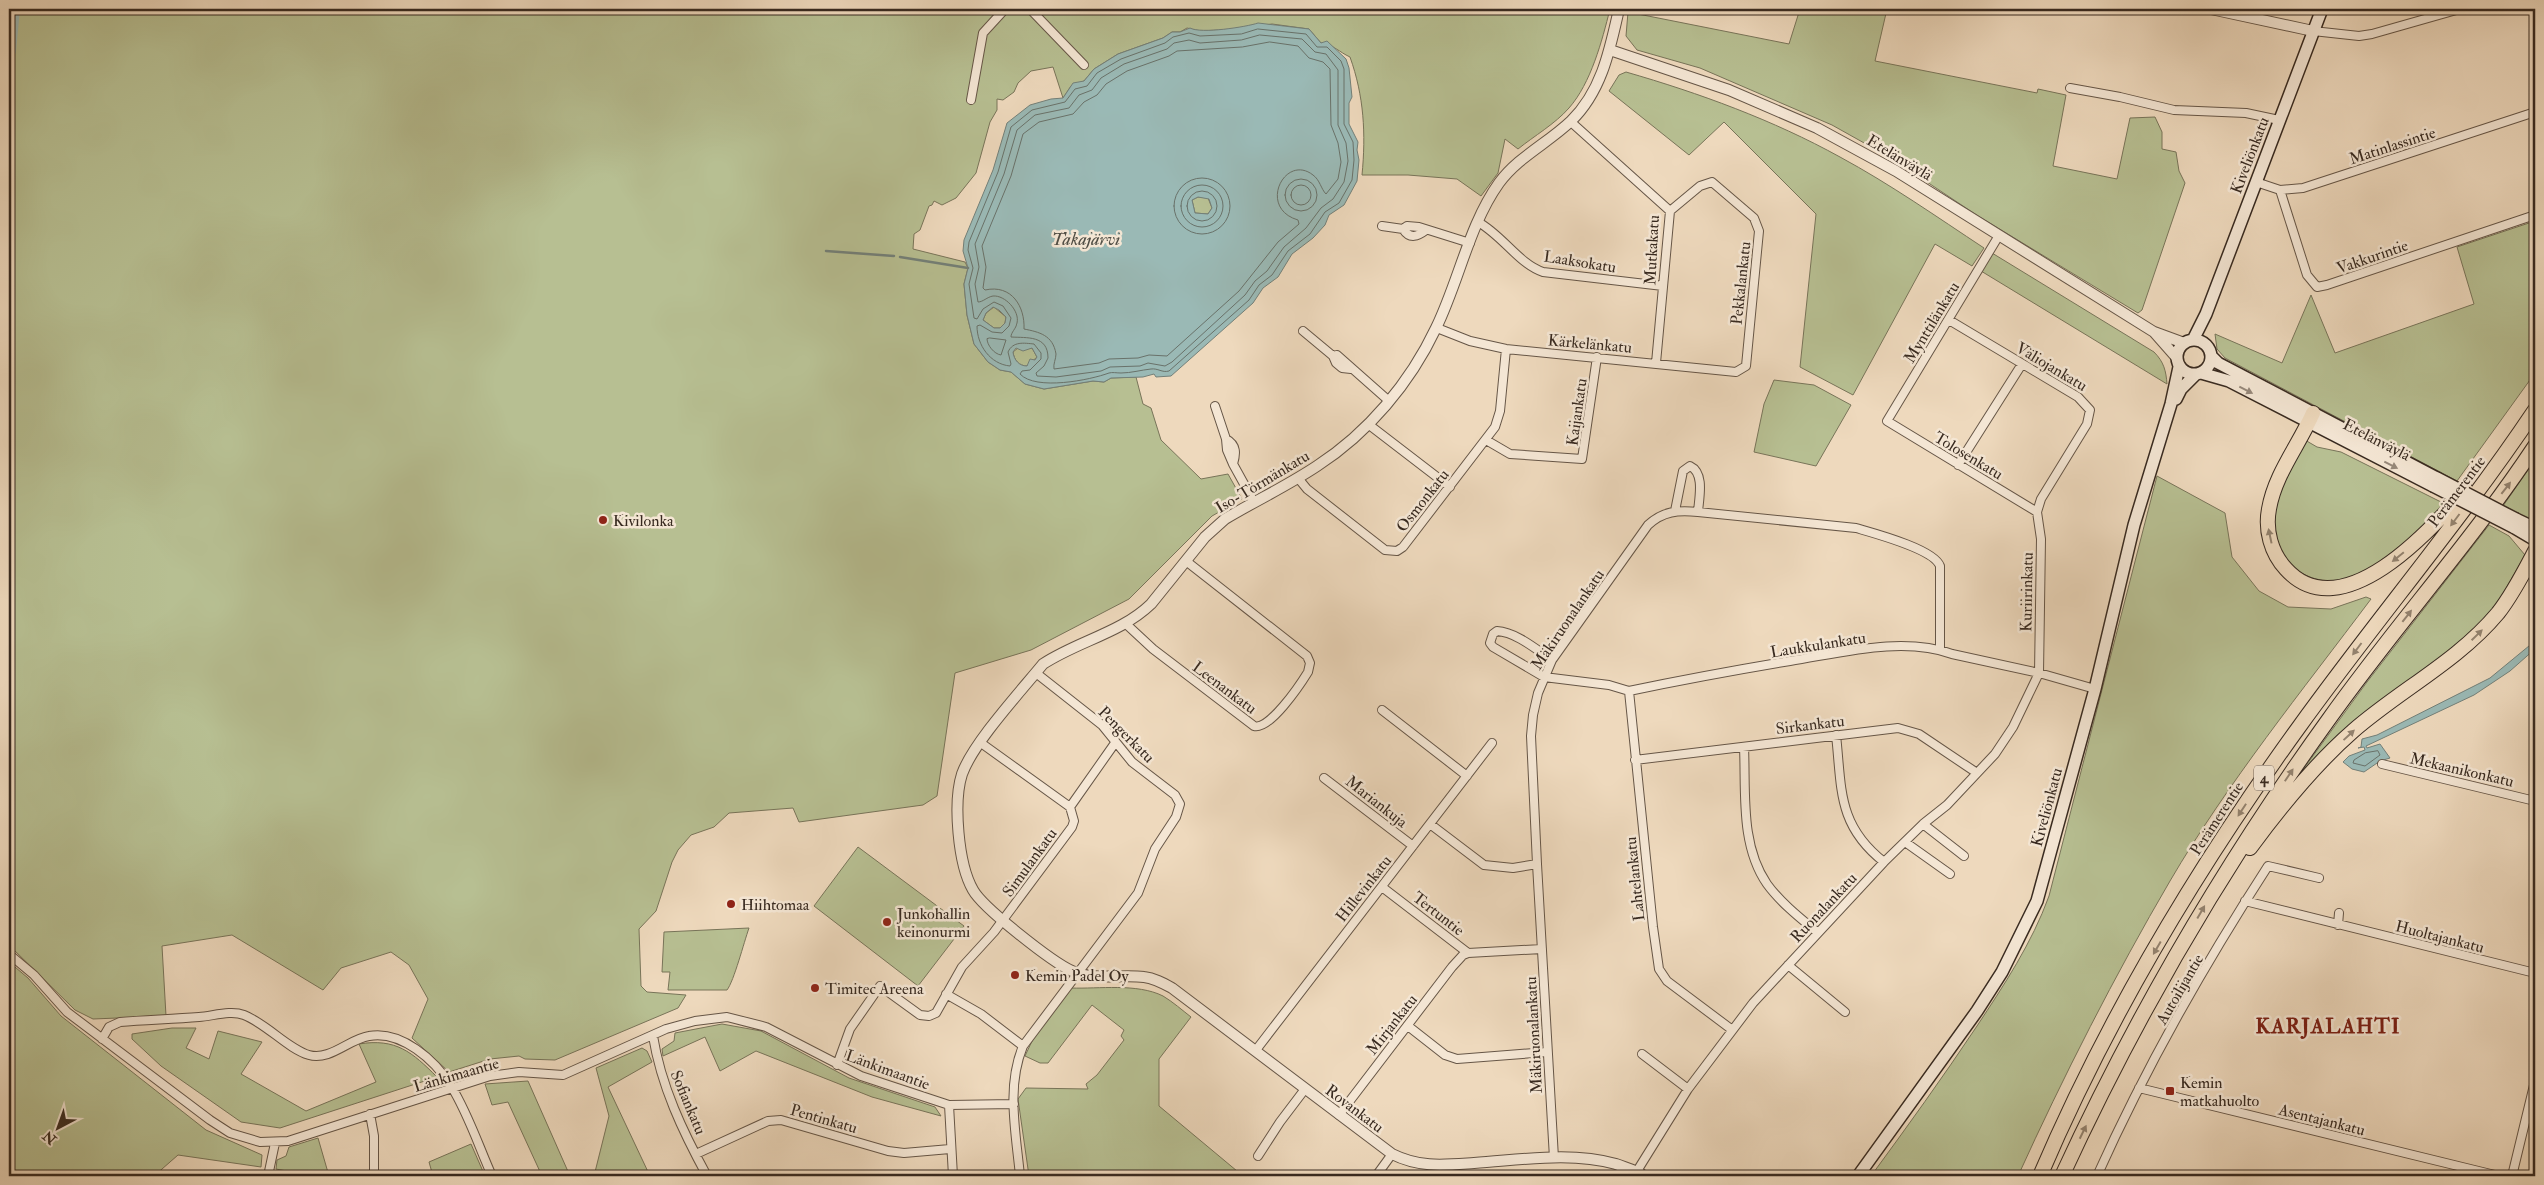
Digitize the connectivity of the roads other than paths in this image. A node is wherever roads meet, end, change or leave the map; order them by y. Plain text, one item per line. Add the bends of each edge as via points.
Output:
1 (1004, 9) edge
2 (1030, 9) edge
3 (1618, 9) edge
4 (2211, 9) edge
5 (2322, 9) edge
6 (2460, 9) edge
7 (2313, 31) junction
8 (1610, 50) junction
9 (1084, 64) dead end
10 (2070, 88) dead end
11 (971, 100) dead end
12 (2535, 112) edge
13 (2279, 120) junction
14 (1570, 122) junction
15 (2256, 182) junction
16 (2280, 190) junction
17 (1670, 211) junction
18 (2535, 215) edge
19 (1478, 222) junction
20 (1382, 226) dead end
21 (1998, 237) junction
22 (1470, 243) junction
23 (1663, 286) junction
24 (2206, 314) junction
25 (1949, 320) junction
26 (1437, 328) junction
27 (1303, 331) dead end
28 (2154, 332) junction
29 (2189, 341) junction
30 (1506, 349) junction
31 (2209, 351) junction
32 (1597, 358) junction
33 (1656, 362) junction
34 (2178, 362) junction
35 (2022, 364) junction
36 (1743, 370) joint
37 (2198, 374) junction
38 (1389, 401) junction
39 (2172, 404) junction
40 (2535, 404) edge
41 (1214, 406) dead end
42 (2535, 410) edge
43 (2311, 418) junction
44 (1887, 421) joint
45 (1368, 424) junction
46 (1486, 440) junction
47 (2535, 446) edge
48 (1958, 464) junction
49 (1298, 478) junction
50 (1450, 487) junction
51 (1254, 502) junction
52 (1675, 511) junction
53 (1698, 512) junction
54 (2037, 512) junction
55 (2514, 523) junction
56 (2535, 528) edge
57 (2535, 540) edge
58 (2535, 551) edge
59 (1186, 561) junction
60 (1124, 624) junction
61 (1940, 649) junction
62 (1552, 660) junction
63 (1036, 673) junction
64 (2039, 673) junction
65 (1544, 677) junction
66 (2095, 689) junction
67 (1628, 691) junction
68 (1382, 710) dead end
69 (1836, 735) junction
70 (1115, 742) junction
71 (981, 743) junction
72 (1492, 743) dead end
73 (1744, 747) junction
74 (1635, 760) junction
75 (2382, 764) dead end
76 (1977, 773) junction
77 (1467, 776) junction
78 (1324, 778) dead end
79 (2535, 801) edge
80 (1070, 807) junction
81 (1430, 824) junction
82 (1924, 824) junction
83 (1905, 842) junction
84 (1413, 846) junction
85 (1964, 856) dead end
86 (1884, 862) junction
87 (1537, 864) junction
88 (1950, 874) dead end
89 (2224, 874) junction
90 (2319, 878) dead end
91 (1382, 886) junction
92 (2245, 901) junction
93 (2339, 913) dead end
94 (1003, 921) junction
95 (2338, 925) junction
96 (1817, 932) junction
97 (1542, 949) junction
98 (1468, 953) junction
99 (9, 954) edge
100 (1788, 966) junction
101 (1077, 973) junction
102 (2535, 973) edge
103 (946, 994) junction
104 (1845, 1012) dead end
105 (1408, 1026) junction
106 (1731, 1029) junction
107 (653, 1036) junction
108 (102, 1039) junction
109 (1023, 1046) junction
110 (1256, 1050) junction
111 (1547, 1052) junction
112 (1642, 1054) dead end
113 (837, 1065) junction
114 (2535, 1081) edge
115 (452, 1088) junction
116 (2140, 1088) junction
117 (1305, 1089) junction
118 (1688, 1089) junction
119 (1014, 1104) junction
120 (949, 1105) junction
121 (370, 1114) junction
122 (1339, 1115) junction
123 (275, 1143) junction
124 (950, 1149) junction
125 (696, 1154) junction
126 (1392, 1154) junction
127 (1258, 1156) dead end
128 (1554, 1158) junction
129 (1641, 1174) edge
130 (268, 1176) edge
131 (374, 1176) edge
132 (492, 1176) edge
133 (707, 1176) edge
134 (953, 1176) edge
135 (1020, 1176) edge
136 (1376, 1176) edge
137 (1858, 1176) edge
138 (2040, 1176) edge
139 (2062, 1176) edge
140 (2097, 1176) edge
141 (2499, 1176) edge
142 (2512, 1176) edge

1 - 11 street via 983,32
2 - 9 street
3 - 8 street, Iso-Törmänkatu
4 - 7 street
5 - 7 main road, Kiveliönkatu
6 - 7 street via 2372,34
7 - 13 main road, Kiveliönkatu
8 - 14 street, Iso-Törmänkatu via 1590,98
8 - 21 street, Etelänväylä via 1728,90 1817,128 1896,171
10 - 13 street via 2169,109 2246,113
12 - 16 street, Matinlassintie via 2303,188
13 - 15 main road, Kiveliönkatu
14 - 17 street, Mutkakatu
14 - 19 street, Iso-Törmänkatu via 1508,173
15 - 16 street, Matinlassintie
15 - 24 main road, Kiveliönkatu
16 - 18 street, Vakkurintie via 2306,275 2317,287
17 - 23 street, Mutkakatu
17 - 36 street, Pekkalankatu via 1702,184 1712,182 1758,224 1746,366
19 - 22 street, Iso-Törmänkatu
19 - 23 street, Laaksokatu via 1539,271
20 - 22 street via 1404,230 1412,226
21 - 25 street, Mynttilänkatu
21 - 28 street, Etelänväylä
22 - 26 street, Iso-Törmänkatu
23 - 33 street, Mutkakatu
24 - 29 main road, Kiveliönkatu
24 - 31 main road, Kiveliönkatu
25 - 35 street, Väliojankatu
25 - 44 street, Mynttilänkatu
26 - 30 street, Kärkelänkatu via 1470,341
26 - 38 street, Iso-Törmänkatu
27 - 38 street via 1333,356 1342,358
28 - 29 street, Etelänväylä
28 - 34 street, Etelänväylä
29 - 31 main road
29 - 34 main road via 2180,347
30 - 32 street, Kärkelänkatu
30 - 46 street, Osmonkatu via 1500,411
31 - 37 main road via 2209,366
31 - 43 main road, Etelänväylä via 2218,363
32 - 33 street, Kärkelänkatu
32 - 46 street, Kaijankatu via 1582,459 1510,454
33 - 36 street, Kärkelänkatu via 1736,372
34 - 37 main road via 2186,373
34 - 39 main road, Kiveliönkatu
35 - 48 street
35 - 54 street, Väliojankatu via 2078,397 2090,413 2087,424 2041,499
37 - 39 main road, Kiveliönkatu via 2181,389
37 -> 43 main road, Etelänväylä via 2229,381
38 - 45 street, Iso-Törmänkatu
39 - 66 main road, Kiveliönkatu via 2134,525
40 -> 43 highway via 2498,454 2421,537 2389,564 2363,580 2335,587 2310,584 2287,570 2275,554 2268,532 2268,510 2274,491
41 - 51 street via 1226,439 1234,446 1233,464
42 -> 138 highway, Perämerentie / 4 via 2503,458 2298,729 2188,892 2098,1056
43 - 55 main road, Etelänväylä, bridge
44 - 48 street, Tolosenkatu
45 - 49 street, Iso-Törmänkatu via 1343,447
45 - 50 street
46 - 50 street, Osmonkatu
89 -> 47 highway, 4 via 2330,717
48 - 54 street, Tolosenkatu
49 - 50 street, Osmonkatu via 1307,489 1390,552 1403,547
49 - 51 street, Iso-Törmänkatu
51 - 59 street, Iso-Törmänkatu via 1212,530
52 - 53 street, Mäkiruonalankatu
52 - 53 street via 1683,471 1690,466 1697,470 1699,477
52 - 62 street, Mäkiruonalankatu via 1656,518 1648,525
53 - 61 street, Mäkiruonalankatu via 1856,528 1932,557 1939,562 1942,575
54 - 64 street, Kuriirinkatu via 2041,539
55 - 56 main road, Etelänväylä
55 - 57 main road, Etelänväylä
89 -> 58 highway via 2235,869 2300,786 2352,732 2463,648 2486,626 2514,590
59 - 60 street, Iso-Törmänkatu via 1151,604
59 - 60 street, Leenankatu via 1307,656 1310,663 1308,672 1271,720 1262,726 1254,726
60 - 63 street, Iso-Törmänkatu via 1058,655
61 - 64 street, Laukkulankatu
61 - 67 street, Laukkulankatu via 1886,647 1724,672
62 - 65 street, Mäkiruonalankatu
62 - 65 street via 1506,633 1497,631 1491,637 1493,647
63 - 70 street, Pengerkatu via 1102,725
63 - 71 street, Iso-Törmänkatu
64 - 66 street, Laukkulankatu
64 - 76 street, Ruonalankatu via 2014,727
65 - 67 street, Laukkulankatu via 1609,685
65 - 87 street, Mäkiruonalankatu via 1533,715 1531,736
66 - 137 main road, Kiveliönkatu via 2037,901 2002,972 1977,1011
67 - 74 street, Lahtelankatu
68 - 77 street
69 - 73 street, Sirkankatu
69 - 76 street, Sirkankatu via 1905,729 1919,734
69 - 86 street via 1846,816 1864,844
70 - 80 street
70 - 101 street, Pengerkatu via 1132,762 1174,794 1180,807 1155,849 1142,888
71 - 80 street
71 - 94 street, Iso-Törmänkatu via 962,774 958,790 959,822 968,880 978,898
72 - 77 street, Hillevinkatu
73 - 74 street, Sirkankatu
73 - 96 street via 1747,826 1754,859 1768,886
74 - 106 street, Lahtelankatu via 1661,974 1672,986
75 - 79 street, Mekaanikonkatu
76 - 82 street, Ruonalankatu
77 - 81 street, Hillevinkatu
78 - 84 street, Mariankuja
80 - 94 street, Simulankatu via 1074,817 1072,827
81 - 84 street, Hillevinkatu
81 - 87 street via 1484,865 1513,868
82 - 83 street, Ruonalankatu
82 - 85 street
83 - 86 street, Ruonalankatu
83 - 88 street
84 - 91 street, Hillevinkatu
86 - 96 street, Ruonalankatu
87 - 97 street, Mäkiruonalankatu
139 -> 89 highway, 4 via 2145,1010
90 - 92 street, Autoilijantie via 2268,866
91 - 98 street, Tertuntie
91 - 110 street, Hillevinkatu
92 - 95 street, Huoltajankatu
92 - 116 street, Autoilijantie
93 - 95 street
94 - 101 street, Iso-Törmänkatu
94 - 103 street, Simulankatu via 962,967
95 - 102 street, Huoltajankatu
96 - 100 street, Ruonalankatu
97 - 98 street, Tertuntie
97 - 111 street, Mäkiruonalankatu
98 - 105 street, Mirjankatu via 1462,956
99 - 108 street, Länkimaantie via 34,975 60,1005
100 - 104 street
100 - 106 street, Ruonalankatu
101 - 109 street
101 - 110 street, Rovankatu via 1157,980
103 - 109 street via 981,1014
103 - 113 street, Simulankatu via 936,1013 922,1016 880,986 850,1029
105 - 111 street via 1446,1055 1457,1059
105 - 122 street, Mirjankatu
106 - 118 street, Ruonalankatu
107 - 113 street, Länkimaantie via 695,1021 736,1018 766,1027
107 - 115 street, Länkimaantie via 563,1075 504,1073
107 - 125 street, Sofiankatu via 672,1106
108 - 115 street via 111,1025 120,1022 235,1013 260,1023 300,1050 315,1056 372,1035 405,1041
108 - 123 street, Länkimaantie via 223,1129 245,1138
109 - 119 street via 1015,1072
110 - 117 street, Rovankatu
111 - 128 street, Mäkiruonalankatu
112 - 118 street
113 - 120 street, Länkimaantie via 860,1076
114 - 142 street
115 - 121 street, Länkimaantie
115 - 132 street
116 - 140 street, Autoilijantie
116 - 141 street, Asentajankatu
117 - 122 street, Rovankatu
117 - 127 street
118 - 129 street, Ruonalankatu
119 - 120 street, Länkimaantie
119 - 135 street
120 - 124 street
121 - 123 street, Länkimaantie
121 - 131 street via 374,1136
122 - 126 street, Rovankatu
123 - 130 street
124 - 125 street, Pentinkatu via 904,1153 888,1151 781,1120 771,1120
124 - 134 street
125 - 133 street, Sofiankatu
126 - 128 street, Rovankatu via 1428,1166
126 - 136 street
128 - 129 street, Rovankatu via 1589,1158

